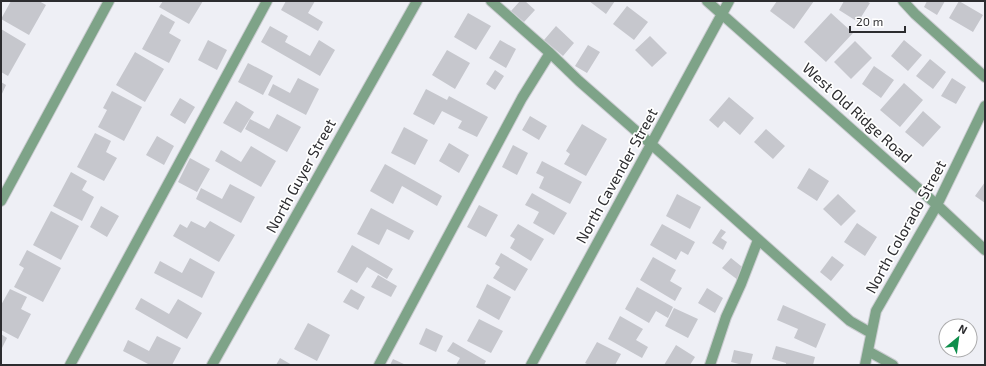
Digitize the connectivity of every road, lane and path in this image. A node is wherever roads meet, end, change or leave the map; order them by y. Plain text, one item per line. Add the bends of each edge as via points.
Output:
1 (109, 1) edge
2 (267, 1) edge
3 (417, 1) edge
4 (491, 1) edge
5 (707, 1) edge
6 (729, 1) edge
7 (903, 1) edge
8 (722, 14) junction
9 (550, 53) junction
10 (985, 77) edge
11 (985, 106) edge
12 (651, 144) junction
13 (1, 201) edge
14 (938, 205) junction
15 (758, 240) junction
16 (985, 250) edge
17 (872, 333) junction
18 (868, 351) junction
19 (70, 365) edge
20 (212, 365) edge
21 (379, 365) edge
22 (531, 365) edge
23 (710, 365) edge
24 (865, 365) edge
25 (893, 365) edge

1 - 13 street
2 - 19 street
3 - 20 street, North Guyer Street
4 - 9 street
5 - 8 street, West Old Ridge Road
6 - 8 street, North Cavender Street
7 - 10 street
8 - 12 street, North Cavender Street
8 - 14 street, West Old Ridge Road
9 - 12 street
9 - 21 street via 522,98
11 - 14 street, North Colorado Street
12 - 15 street
12 - 22 street, North Cavender Street
14 - 16 street, West Old Ridge Road
14 - 17 street, North Colorado Street via 876,311
15 - 17 street via 850,321
15 - 23 street via 726,317
17 - 18 street, North Colorado Street
18 - 24 street, North Colorado Street
18 - 25 street

